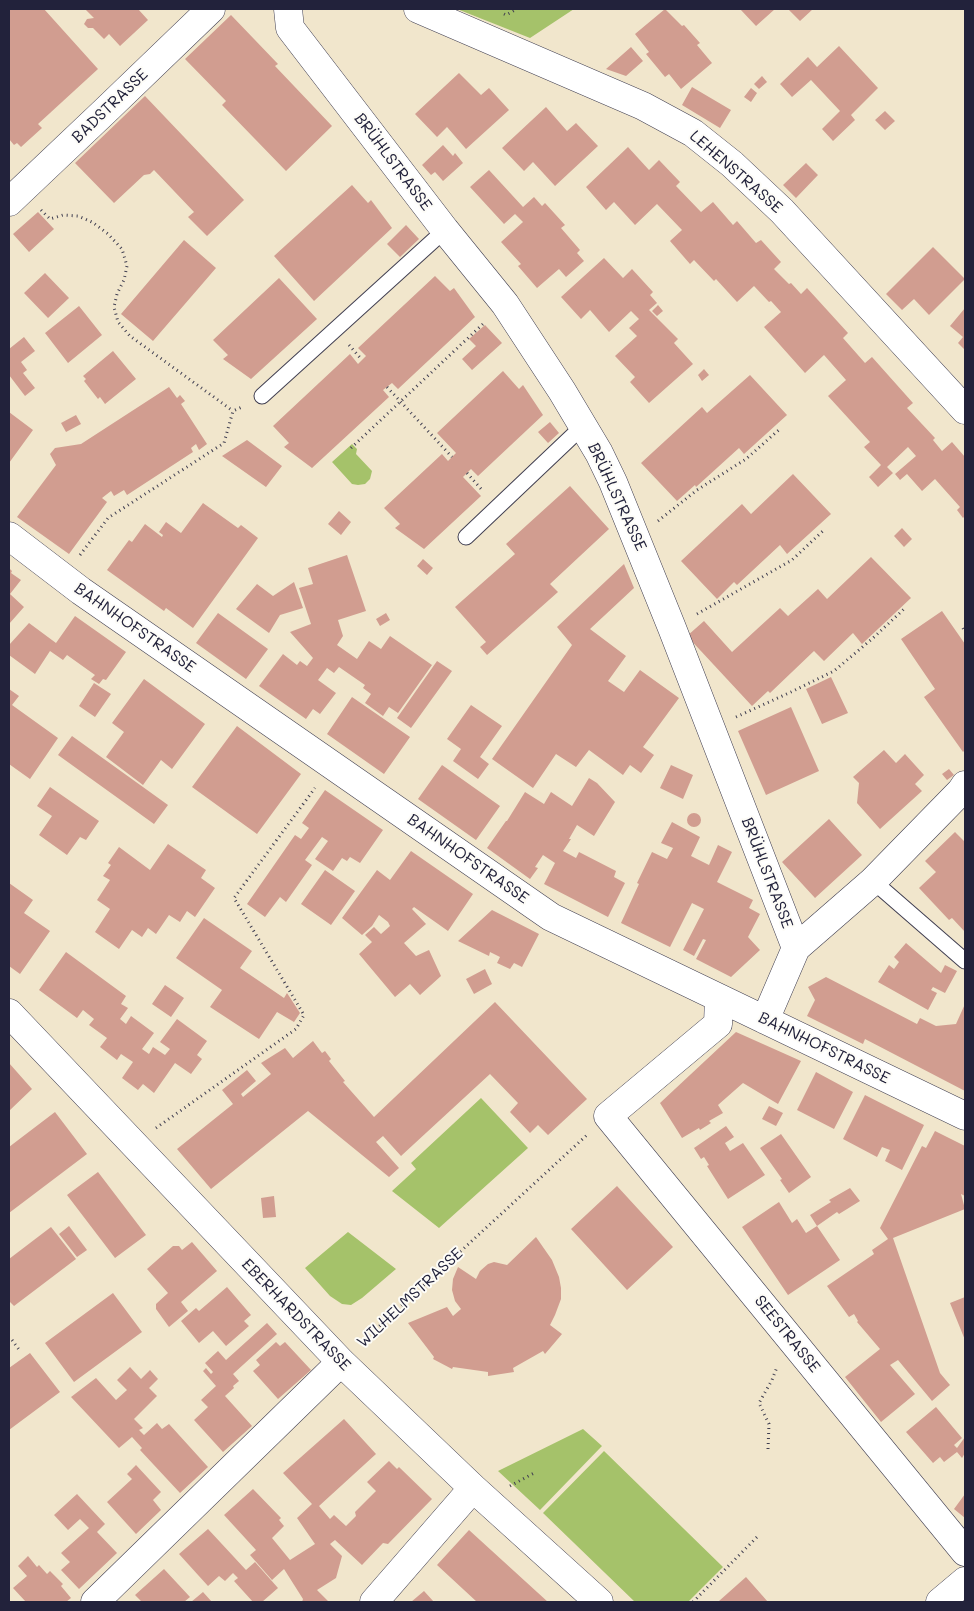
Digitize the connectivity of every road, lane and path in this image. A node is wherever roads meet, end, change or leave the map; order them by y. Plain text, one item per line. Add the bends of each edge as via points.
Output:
1 (210, 9) edge
2 (288, 9) edge
3 (418, 9) edge
4 (517, 9) edge
5 (499, 12) dead end
6 (9, 202) edge
7 (50, 219) dead end
8 (445, 230) junction
9 (480, 327) dead end
10 (387, 387) dead end
11 (262, 396) dead end
12 (401, 402) junction
13 (965, 410) edge
14 (583, 426) junction
15 (781, 428) dead end
16 (351, 448) dead end
17 (452, 457) dead end
18 (676, 506) dead end
19 (825, 529) dead end
20 (9, 536) edge
21 (466, 537) dead end
22 (63, 577) junction
23 (720, 601) dead end
24 (904, 609) dead end
25 (710, 728) junction
26 (332, 766) junction
27 (965, 785) edge
28 (873, 880) junction
29 (796, 948) junction
30 (965, 961) edge
31 (719, 998) junction
32 (9, 1013) edge
33 (765, 1020) junction
34 (608, 1116) junction
35 (965, 1116) edge
36 (134, 1144) junction
37 (789, 1336) junction
38 (12, 1340) dead end
39 (20, 1351) dead end
40 (341, 1362) junction
41 (768, 1449) dead end
42 (473, 1488) junction
43 (757, 1537) dead end
44 (965, 1552) edge
45 (965, 1581) edge
46 (95, 1602) edge
47 (374, 1602) edge
48 (598, 1602) edge
49 (693, 1602) edge
50 (940, 1602) edge

1 - 6 street, BADSTRASSE
2 - 8 street, BRÜHLSTRASSE via 290,28
3 - 13 street, LEHENSTRASSE via 642,106 693,133 782,211
4 - 5 path via 506,15
7 - 22 path via 63,215 78,216 108,234 122,250 127,266 114,307 118,322 130,336 233,411 224,442 108,518
8 - 11 lane
8 - 14 street, BRÜHLSTRASSE via 505,304
9 - 12 path
10 - 12 path
12 - 16 path
12 - 17 path
14 - 21 lane
14 - 25 street, BRÜHLSTRASSE via 616,490
15 - 18 path via 746,459
19 - 23 path via 792,560
20 - 22 street, BAHNHOFSTRASSE
22 - 26 street, BAHNHOFSTRASSE
24 - 25 path via 834,670
25 - 29 street, BRÜHLSTRASSE
26 - 31 street, BAHNHOFSTRASSE via 551,918
26 - 36 path via 234,898 304,1015 296,1029
27 - 28 street
28 - 29 street
28 - 30 lane
29 - 33 street, BRÜHLSTRASSE
31 - 33 street, BAHNHOFSTRASSE
31 - 34 street via 718,1024
32 - 36 street, EBERHARDSTRASSE
33 - 35 street, BAHNHOFSTRASSE
34 - 37 street, SEESTRASSE
34 - 40 path, WILHELMSTRASSE
36 - 40 street, EBERHARDSTRASSE
37 - 41 path via 759,1404 769,1424
37 - 44 street, SEESTRASSE
38 - 39 path
40 - 42 street, EBERHARDSTRASSE
40 - 46 street
42 - 47 street
42 - 48 street, EBERHARDSTRASSE
43 - 49 path
45 - 50 street

